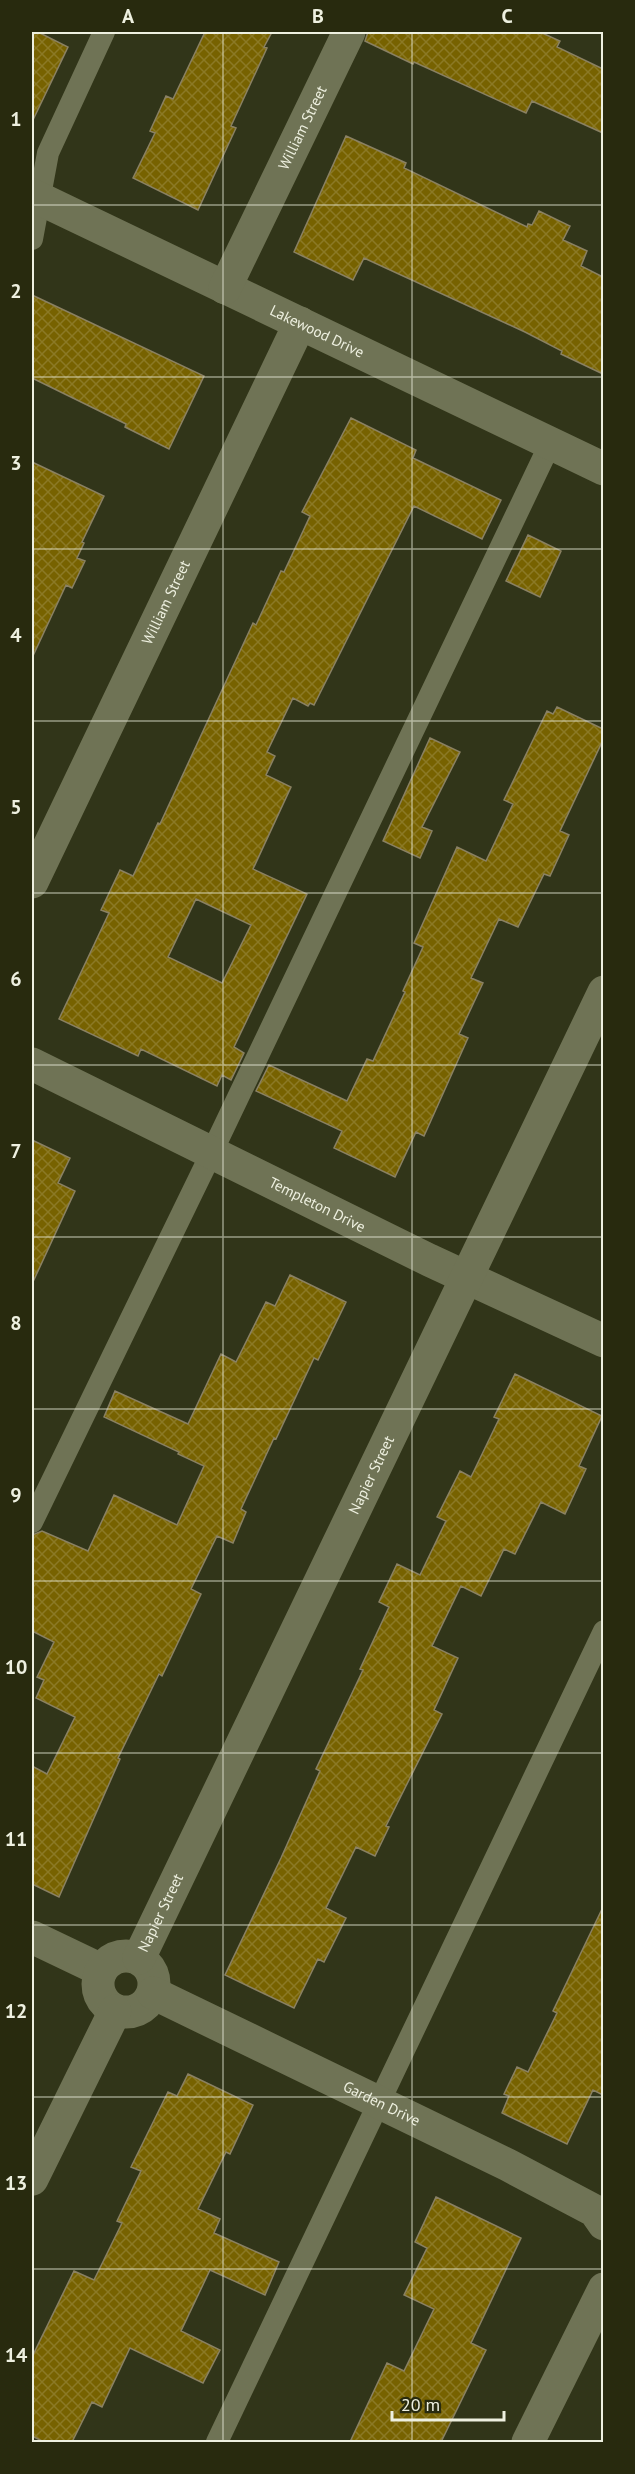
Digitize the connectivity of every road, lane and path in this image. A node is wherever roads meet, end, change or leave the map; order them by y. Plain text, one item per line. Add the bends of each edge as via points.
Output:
1 (104, 32) edge
2 (349, 32) edge
3 (35, 197) edge
4 (32, 239) edge
5 (225, 288) junction
6 (300, 323) junction
7 (550, 444) junction
8 (603, 469) edge
9 (32, 882) edge
10 (603, 992) edge
11 (32, 1064) edge
12 (211, 1154) junction
13 (467, 1278) junction
14 (603, 1341) edge
15 (32, 1522) edge
16 (603, 1631) edge
17 (32, 1937) edge
18 (139, 1958) junction
19 (101, 1970) junction
20 (153, 1993) junction
21 (115, 2011) junction
22 (379, 2104) junction
23 (32, 2179) edge
24 (603, 2224) edge
25 (603, 2289) edge
26 (217, 2442) edge
27 (528, 2442) edge

1 - 3 lane via 48,153
2 - 5 street, William Street
3 - 4 lane
3 - 5 street, Lakewood Drive
5 - 6 street, Lakewood Drive
6 - 7 street, Lakewood Drive
6 - 9 street, William Street
7 - 8 street, Lakewood Drive
7 - 12 lane
10 - 13 street, Napier Street
11 - 12 street, Templeton Drive
12 - 13 street, Templeton Drive
12 - 15 lane
13 - 14 street, Templeton Drive
13 - 18 street, Napier Street
16 - 22 lane
17 - 19 street
18 - 19 street via 117,1956
18 - 20 street via 152,1973
19 - 21 street via 98,1993
20 - 21 street via 137,2010
20 - 22 street, Garden Drive
21 - 23 street
22 - 24 street, Garden Drive via 595,2211
22 - 26 lane
25 - 27 street

